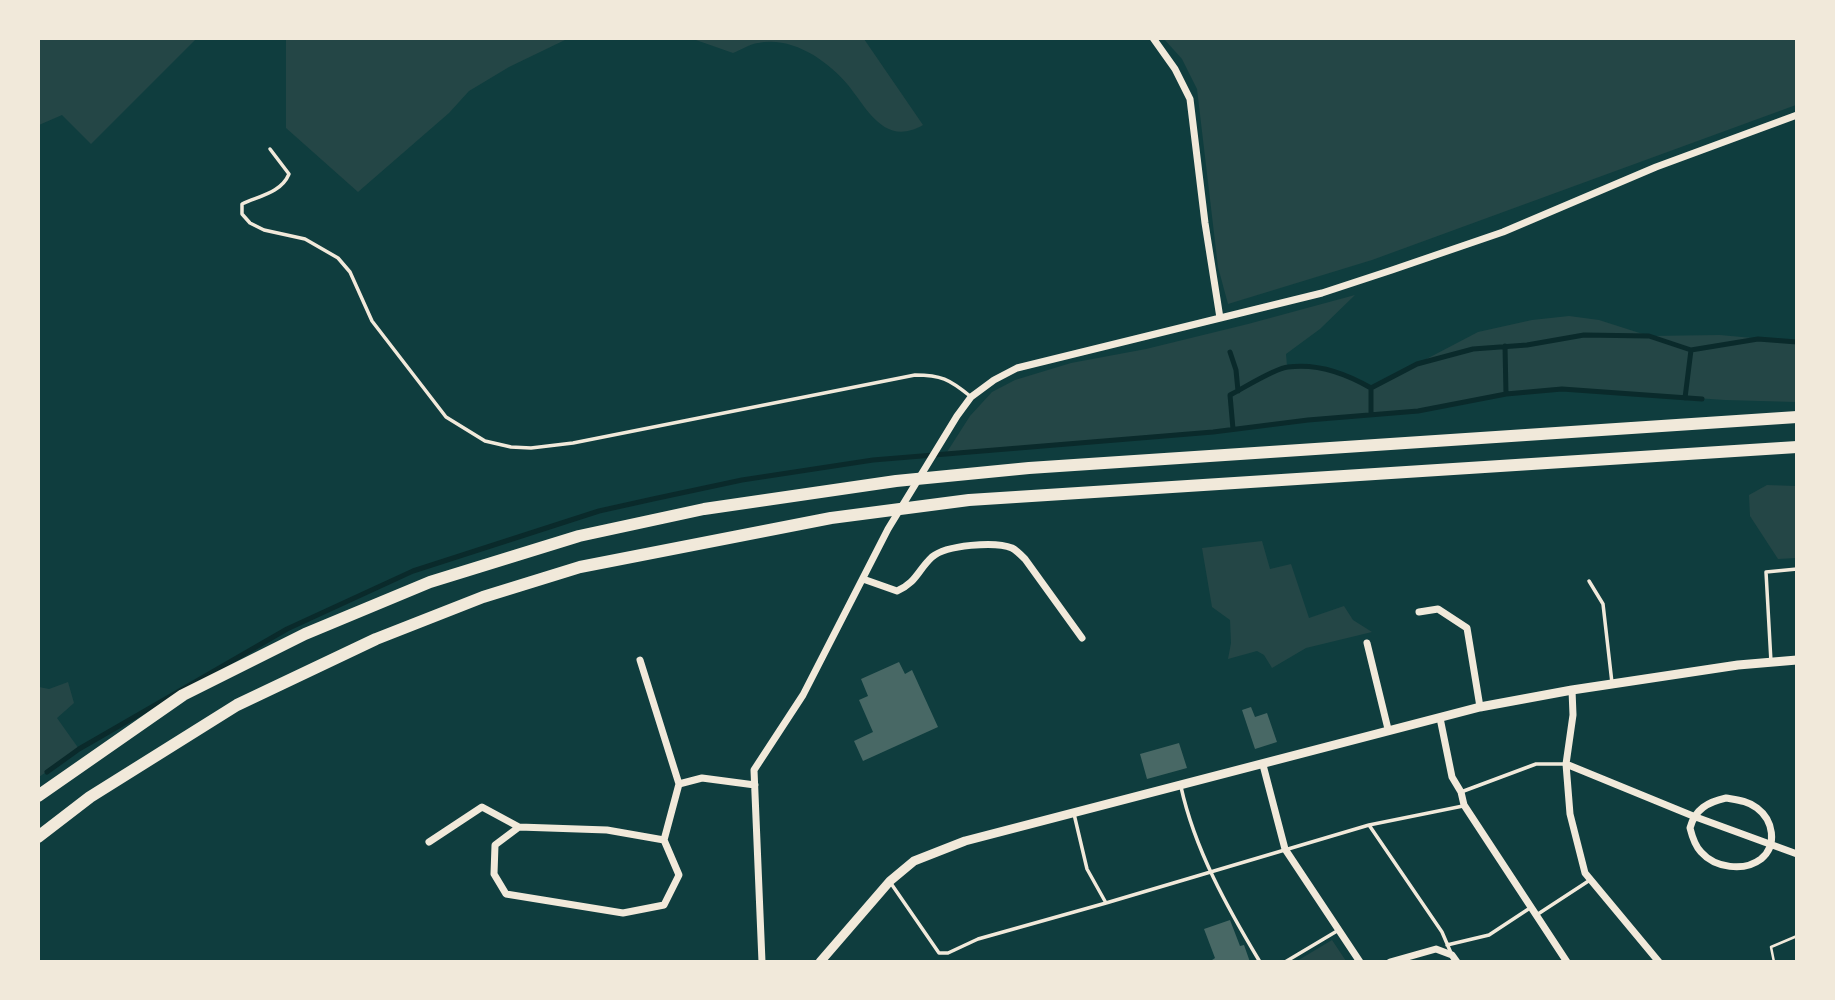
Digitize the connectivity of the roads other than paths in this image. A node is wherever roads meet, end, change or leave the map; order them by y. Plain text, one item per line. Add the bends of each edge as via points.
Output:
1 (1153, 38) edge
2 (1797, 115) edge
3 (270, 149) dead end
4 (1220, 318) junction
5 (971, 397) junction
6 (1797, 417) edge
7 (1797, 447) edge
8 (1797, 569) edge
9 (863, 579) junction
10 (1589, 581) dead end
11 (1419, 612) dead end
12 (1082, 638) dead end
13 (1367, 643) dead end
14 (640, 660) dead end
15 (1797, 660) edge
16 (1771, 662) junction
17 (1612, 684) junction
18 (1572, 690) junction
19 (1480, 707) junction
20 (1440, 718) junction
21 (1388, 729) junction
22 (1566, 764) junction
23 (1263, 765) junction
24 (679, 784) junction
25 (755, 785) junction
26 (1181, 785) junction
27 (1461, 792) junction
28 (38, 796) edge
29 (1464, 805) junction
30 (1073, 812) junction
31 (1693, 816) junction
32 (1369, 825) junction
33 (519, 827) junction
34 (38, 837) edge
35 (664, 840) junction
36 (429, 842) dead end
37 (1770, 846) junction
38 (1284, 849) junction
39 (1797, 854) edge
40 (1209, 871) junction
41 (1591, 880) junction
42 (890, 881) junction
43 (1106, 904) junction
44 (1531, 907) junction
45 (1536, 915) junction
46 (1339, 930) junction
47 (1447, 945) junction
48 (1454, 958) edge
49 (762, 961) edge
50 (820, 961) edge
51 (1260, 961) edge
52 (1285, 961) edge
53 (1360, 961) edge
54 (1390, 961) edge
55 (1567, 961) edge
56 (1659, 961) edge

1 - 4 street via 1190,99
2 - 4 street via 1656,167 1503,232 1322,293
3 - 5 lane via 289,174 275,191 242,204 242,214 264,230 305,239 338,258 372,321 446,417 485,441 531,448 573,443 915,375 952,381
4 - 5 street via 1017,368
5 - 9 street via 905,500
6 - 28 main road via 1028,467 704,509 579,536 430,582 305,634 183,695
7 - 34 main road via 969,500 831,518 580,567 483,597 376,639 237,705 90,797
8 - 16 lane via 1766,572
9 - 12 street via 897,591 909,586 932,557 948,548 1013,548
9 - 25 street via 803,695 754,770
10 - 17 lane via 1603,604
11 - 19 street via 1438,609 1467,628
13 - 21 street
14 - 24 street
15 - 16 street
16 - 17 street
17 - 18 street
18 - 19 street
18 - 22 street
19 - 20 street
20 - 21 street
20 - 27 street via 1452,777
21 - 23 street
22 - 27 lane via 1536,764
22 - 31 street
22 - 41 street via 1570,814 1585,873
23 - 26 street
23 - 38 street
24 - 25 street via 702,778
24 - 35 street
25 - 49 street
26 - 30 street
26 - 40 lane via 1187,815
27 - 29 street
29 - 32 lane
29 - 44 street
30 - 42 street via 965,841 914,861
30 - 43 lane via 1087,869
31 - 37 street
31 - 37 street via 1709,802 1744,800 1768,822
31 - 37 street via 1693,840 1715,862 1748,866 1762,859
32 - 38 lane
32 - 47 lane
33 - 35 street via 607,830
33 - 35 street via 495,845 494,874 506,894 623,913 664,905 679,875
33 - 36 street via 482,807
37 - 39 street
38 - 40 lane
38 - 46 street
40 - 43 lane
40 - 51 lane
41 - 45 lane
41 - 56 street
42 - 43 lane via 939,953
42 - 50 street
44 - 45 street
44 - 47 lane via 1489,934
45 - 55 street
46 - 52 lane
46 - 53 street
47 - 48 lane
48 - 54 street via 1436,949

